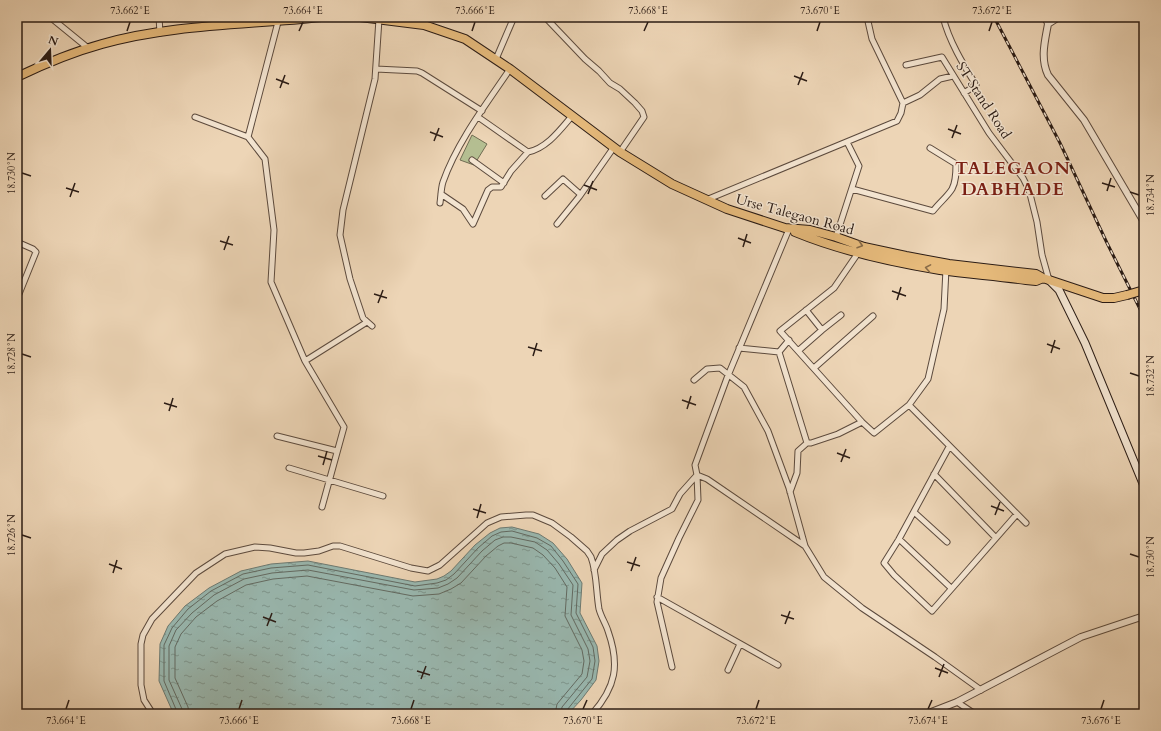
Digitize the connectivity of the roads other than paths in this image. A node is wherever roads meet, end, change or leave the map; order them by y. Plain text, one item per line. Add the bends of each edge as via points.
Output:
1 (50, 17) edge
2 (159, 17) edge
3 (320, 17) edge
4 (360, 17) edge
5 (367, 17) edge
6 (514, 17) edge
7 (545, 17) edge
8 (867, 17) edge
9 (943, 17) edge
10 (1044, 17) edge
11 (1059, 17) edge
12 (382, 19) edge
13 (249, 20) edge
14 (278, 22) junction
15 (1048, 24) junction
16 (160, 33) junction
17 (88, 48) junction
18 (496, 59) junction
19 (906, 65) dead end
20 (376, 69) junction
21 (510, 69) junction
22 (953, 76) junction
23 (17, 77) edge
24 (964, 93) junction
25 (903, 104) junction
26 (482, 111) junction
27 (572, 116) junction
28 (195, 117) dead end
29 (478, 117) junction
30 (248, 137) junction
31 (847, 142) junction
32 (930, 148) dead end
33 (617, 150) junction
34 (528, 152) junction
35 (472, 160) dead end
36 (504, 183) junction
37 (852, 189) junction
38 (441, 194) junction
39 (580, 194) junction
40 (545, 196) dead end
41 (705, 200) junction
42 (440, 203) dead end
43 (1144, 222) edge
44 (557, 224) dead end
45 (787, 228) junction
46 (836, 237) junction
47 (17, 242) edge
48 (858, 253) junction
49 (946, 267) junction
50 (1043, 280) junction
51 (1144, 290) edge
52 (17, 300) edge
53 (806, 310) junction
54 (841, 315) dead end
55 (873, 316) dead end
56 (367, 322) junction
57 (372, 326) dead end
58 (822, 330) junction
59 (789, 340) junction
60 (739, 348) junction
61 (798, 351) junction
62 (779, 352) junction
63 (305, 362) junction
64 (814, 368) junction
65 (728, 375) junction
66 (694, 380) dead end
67 (909, 405) junction
68 (862, 422) junction
69 (277, 436) dead end
70 (807, 443) junction
71 (949, 447) junction
72 (338, 451) junction
73 (289, 468) dead end
74 (934, 474) junction
75 (697, 475) junction
76 (330, 479) junction
77 (1144, 486) edge
78 (790, 492) junction
79 (383, 496) dead end
80 (322, 506) dead end
81 (914, 512) junction
82 (1017, 514) junction
83 (1026, 523) dead end
84 (996, 538) junction
85 (899, 539) junction
86 (947, 542) dead end
87 (805, 546) junction
88 (594, 570) junction
89 (951, 588) junction
90 (657, 597) junction
91 (1144, 616) edge
92 (740, 644) junction
93 (778, 664) dead end
94 (672, 667) dead end
95 (728, 670) dead end
96 (981, 690) junction
97 (958, 702) junction
98 (153, 714) edge
99 (592, 714) edge
100 (926, 714) edge
101 (975, 714) edge

1 - 17 street
2 - 16 street
3 - 14 highway
4 - 5 highway, Urse Talegaon Road
5 - 12 highway, Urse Talegaon Road
6 - 18 street
7 - 33 street via 585,59 642,111 644,117
8 - 25 street via 872,39
9 - 24 street via 961,60 976,85
10 - 15 street
11 - 15 street
12 - 18 highway, Urse Talegaon Road via 424,25 465,39
12 - 20 street
13 - 14 highway
13 - 16 highway
14 - 30 street
15 - 43 street via 1043,55 1044,66 1084,120
16 - 17 highway
17 - 23 highway
18 - 21 highway, Urse Talegaon Road
19 - 22 street, ST Stand Road via 942,57
20 - 26 street via 417,71
20 - 56 street via 343,210 340,235 350,279
21 - 26 street
21 - 27 highway, Urse Talegaon Road
22 - 24 street, ST Stand Road
22 - 25 street via 940,79 920,95
24 - 50 street, ST Stand Road via 1029,190 1037,222
25 - 31 street via 897,121
26 - 29 street
27 - 33 highway, Urse Talegaon Road
27 - 34 street via 558,133 543,145
28 - 30 street
29 - 34 street
29 - 38 street via 447,172
30 - 63 street via 265,159 274,230 271,282
31 - 37 street via 859,166
31 - 41 street
32 - 37 street via 956,164 956,177 952,189 933,211
33 - 39 street
33 - 41 highway, Urse Talegaon Road via 672,184
34 - 36 street
35 - 36 street
36 - 38 street via 488,190 473,224 463,209
37 - 46 street
38 - 42 street
39 - 40 street via 563,180
39 - 44 street
41 - 45 highway, Urse Talegaon Road
45 - 46 highway, Urse Talegaon Road via 810,230
45 - 48 highway
45 - 60 street
46 -> 49 highway, Urse Talegaon Road via 875,250
47 - 52 street via 36,252
49 -> 48 highway via 902,263
48 - 53 street via 834,288
49 - 50 highway, Urse Talegaon Road via 1036,274
49 - 67 street via 944,309 928,379
50 - 51 highway, Urse Talegaon Road, bridge via 1103,298 1114,298
50 - 77 main road via 1059,290 1085,343
53 - 58 street
53 - 59 street via 780,331
54 - 58 street
55 - 64 street
56 - 57 street
56 - 63 street
58 - 61 street
59 - 61 street
59 - 62 street
60 - 62 street
60 - 65 street
61 - 64 street
62 - 70 street
63 - 72 street via 344,427
64 - 68 street
65 - 66 street via 720,368 707,369
65 - 75 street via 695,465
65 - 78 street via 744,387 768,430
67 - 68 street via 874,433
67 - 71 street
68 - 70 street via 838,434
69 - 72 street
70 - 78 street via 798,451 797,473
71 - 74 street
71 - 82 street
72 - 76 street
73 - 76 street
74 - 81 street
74 - 84 street
75 - 87 street via 706,478
75 - 88 street via 680,494 672,509 617,540 602,554
75 - 90 street via 698,500 661,578
76 - 79 street
76 - 80 street
78 - 87 street
81 - 85 street
81 - 86 street
82 - 83 street
82 - 84 street
84 - 89 street
85 - 89 street
85 - 89 street via 884,563 932,611
87 - 96 street via 824,577 862,608
88 - 98 street via 587,551 571,537 542,518 526,514 501,517 487,523 440,565 428,571 340,546 304,553 256,548 225,554 196,573 152,619 144,635 141,644 141,685 144,700
88 - 99 street via 601,617 608,631 615,662 608,694
90 - 92 street
90 - 94 street
91 - 96 street via 1081,637
92 - 93 street
92 - 95 street
96 - 97 street
97 - 100 street
97 - 101 street

